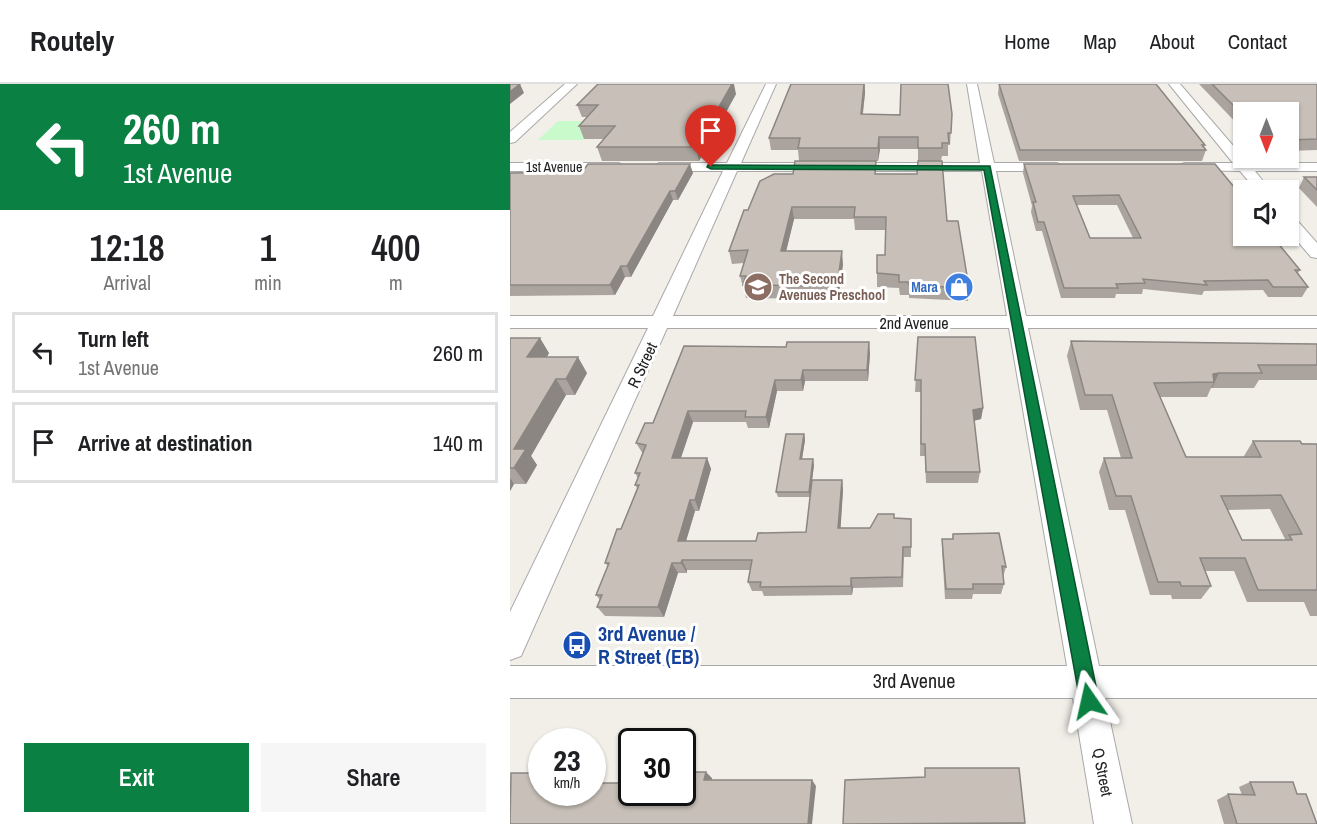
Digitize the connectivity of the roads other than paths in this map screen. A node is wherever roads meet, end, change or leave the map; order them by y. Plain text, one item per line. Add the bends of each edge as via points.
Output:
1 (572, 84) edge
2 (771, 84) edge
3 (972, 84) edge
4 (1174, 84) edge
5 (510, 139) edge
6 (1233, 155) edge
7 (510, 167) edge
8 (733, 167) junction
9 (988, 167) junction
10 (1070, 167) edge
11 (1175, 167) edge
12 (1233, 167) edge
13 (1299, 167) edge
14 (1317, 167) edge
15 (1244, 168) edge
16 (1254, 180) edge
17 (1299, 233) edge
18 (1317, 253) edge
19 (510, 322) edge
20 (662, 322) junction
21 (1317, 322) edge
22 (1018, 323) junction
23 (510, 645) edge
24 (510, 682) edge
25 (1086, 682) junction
26 (1317, 682) edge
27 (1113, 824) edge

1 - 5 street
2 - 8 street, R Street
3 - 9 street, Q Street
4 - 6 street
7 - 8 street, 1st Avenue
8 - 9 street, 1st Avenue
8 - 20 street, R Street
9 - 10 street, 1st Avenue
9 - 22 street, Q Street
11 - 12 street
13 - 14 street
15 - 16 street
17 - 18 street
19 - 20 street, 2nd Avenue
20 - 22 street, 2nd Avenue
20 - 23 street, R Street
21 - 22 street, 2nd Avenue
22 - 25 street, Q Street
24 - 25 street, 3rd Avenue
25 - 26 street, 3rd Avenue
25 - 27 street, Q Street

